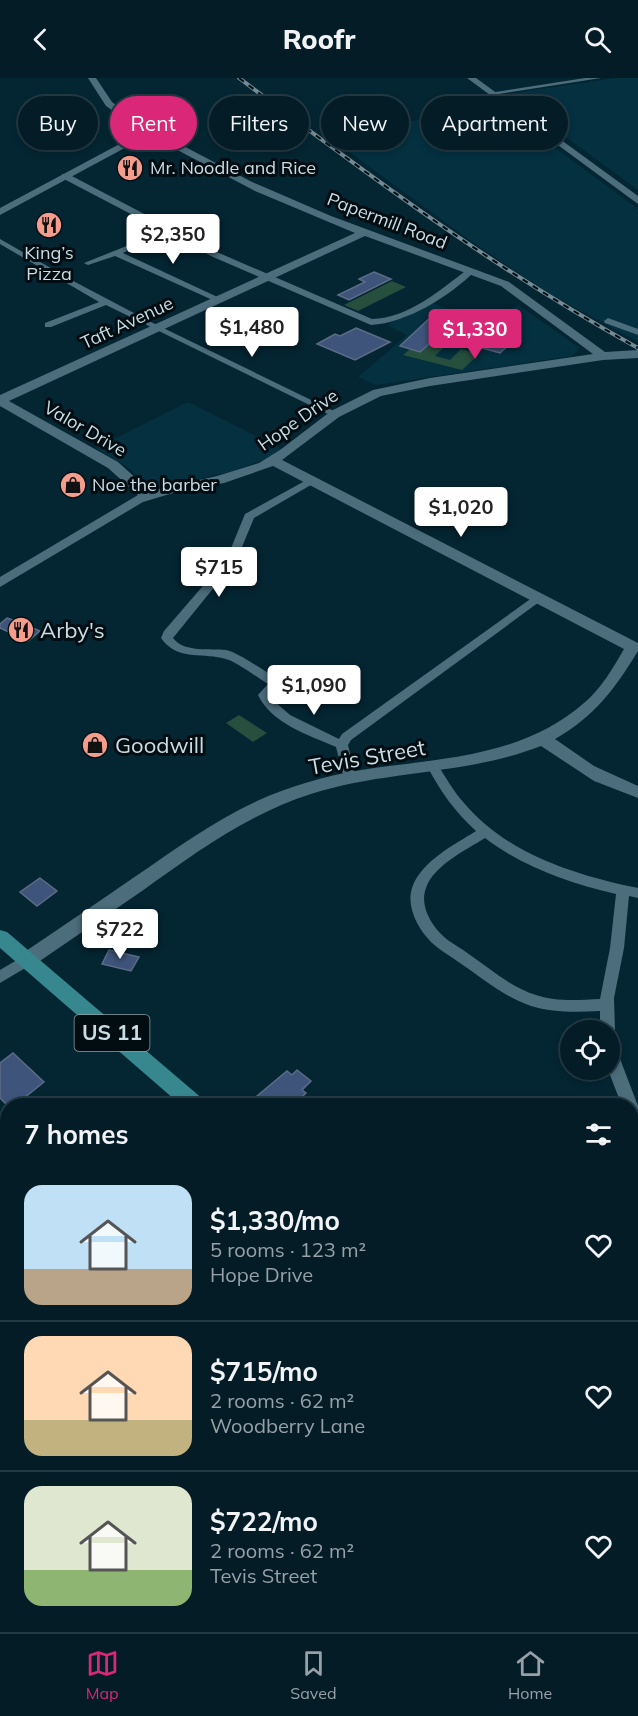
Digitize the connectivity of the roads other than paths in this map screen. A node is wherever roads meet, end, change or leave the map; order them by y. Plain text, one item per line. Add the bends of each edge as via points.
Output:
1 (92, 78) edge
2 (471, 78) edge
3 (568, 78) edge
4 (598, 78) edge
5 (490, 91) junction
6 (110, 103) edge
7 (115, 150) edge
8 (184, 150) edge
9 (65, 176) junction
10 (638, 201) edge
11 (0, 212) edge
12 (366, 232) junction
13 (0, 241) edge
14 (137, 245) dead end
15 (116, 253) junction
16 (88, 263) dead end
17 (471, 271) junction
18 (266, 279) junction
19 (220, 300) junction
20 (106, 302) junction
21 (608, 321) dead end
22 (48, 325) dead end
23 (157, 329) junction
24 (638, 332) edge
25 (638, 354) edge
26 (603, 356) junction
27 (638, 358) edge
28 (0, 401) edge
29 (335, 414) junction
30 (273, 461) junction
31 (312, 480) junction
32 (147, 496) junction
33 (0, 583) edge
34 (540, 597) junction
35 (636, 644) edge
36 (543, 739) junction
37 (342, 745) junction
38 (434, 768) junction
39 (350, 778) junction
40 (638, 792) edge
41 (485, 831) junction
42 (631, 892) edge
43 (0, 938) edge
44 (27, 960) junction
45 (0, 977) edge
46 (607, 1005) junction
47 (607, 1020) edge
48 (620, 1080) edge
49 (188, 1098) edge
50 (627, 1098) edge

1 - 6 street, Papermill Road
2 - 5 street
3 - 5 street
4 - 5 street
5 - 10 street
7 - 9 street
8 - 12 street, Papermill Road via 268,194
9 - 11 street
9 - 18 street
12 - 17 street, Papermill Road
12 - 18 street, Taft Avenue
13 - 20 street
14 - 15 street
15 - 16 street
15 - 19 street
17 - 18 street via 434,298 380,323
17 - 26 street, Papermill Road via 514,289
18 - 19 street, Taft Avenue
19 - 23 street, Taft Avenue
20 - 22 street
20 - 23 street
21 - 24 street
23 - 28 street, Taft Avenue
23 - 29 street
25 - 26 street
26 - 27 street
26 - 29 street, Hope Drive via 396,388
28 - 32 street, Valor Drive via 113,465
29 - 30 street, Hope Drive
30 - 31 street
30 - 32 street, Hope Drive via 219,480
31 - 34 street
31 - 37 street via 249,516 232,560 167,638 172,645 198,653 226,654 275,683 264,695 268,705
32 - 33 street, Hope Drive via 121,507
34 - 35 street
34 - 37 street via 356,729
35 - 36 street, Tevis Street via 591,706
36 - 38 street, Tevis Street via 502,755
36 - 40 street via 579,767
37 - 39 street
38 - 39 street, Tevis Street
38 - 41 street via 461,809
39 - 44 street, Tevis Street via 305,789 240,817
41 - 42 street via 543,865 591,883
41 - 46 street via 423,877 417,907 427,928 519,995 555,1005
42 - 46 street
43 - 44 main road, US 11
44 - 45 street, Tevis Street
44 - 49 main road, US 11
46 - 47 street
48 - 50 street

